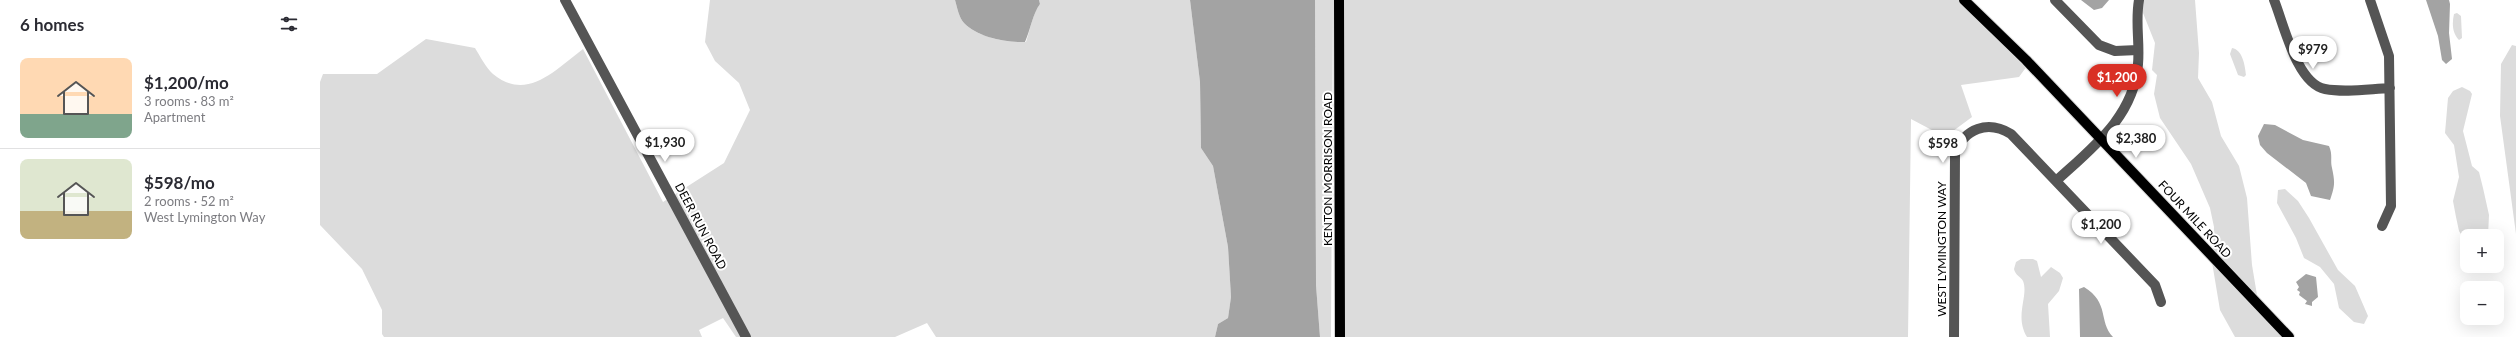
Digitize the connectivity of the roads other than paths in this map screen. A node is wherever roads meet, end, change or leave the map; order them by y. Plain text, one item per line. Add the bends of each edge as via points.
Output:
1 (565, 0) edge
2 (1339, 0) edge
3 (1964, 0) edge
4 (2055, 0) edge
5 (2139, 0) edge
6 (2274, 0) edge
7 (2370, 0) edge
8 (2138, 50) junction
9 (2390, 88) junction
10 (2101, 139) junction
11 (2056, 181) junction
12 (2382, 226) dead end
13 (2161, 302) dead end
14 (746, 337) edge
15 (1340, 337) edge
16 (1954, 337) edge
17 (2289, 337) edge

1 - 14 street, DEER RUN ROAD
2 - 15 main road, KENTON MORRISON ROAD
3 - 10 main road, FOUR MILE ROAD via 2026,60
4 - 8 street via 2099,45 2114,51
5 - 8 street via 2136,22
6 - 9 street via 2302,72 2312,84 2326,90
7 - 9 street via 2388,48
8 - 10 street via 2136,78 2131,94 2119,118
9 - 12 street via 2391,206
10 - 11 street
10 - 17 main road, FOUR MILE ROAD
11 - 13 street, WEST LYMINGTON WAY via 2155,285
11 - 16 street, WEST LYMINGTON WAY via 2004,130 1982,127 1968,133 1958,145 1954,161

